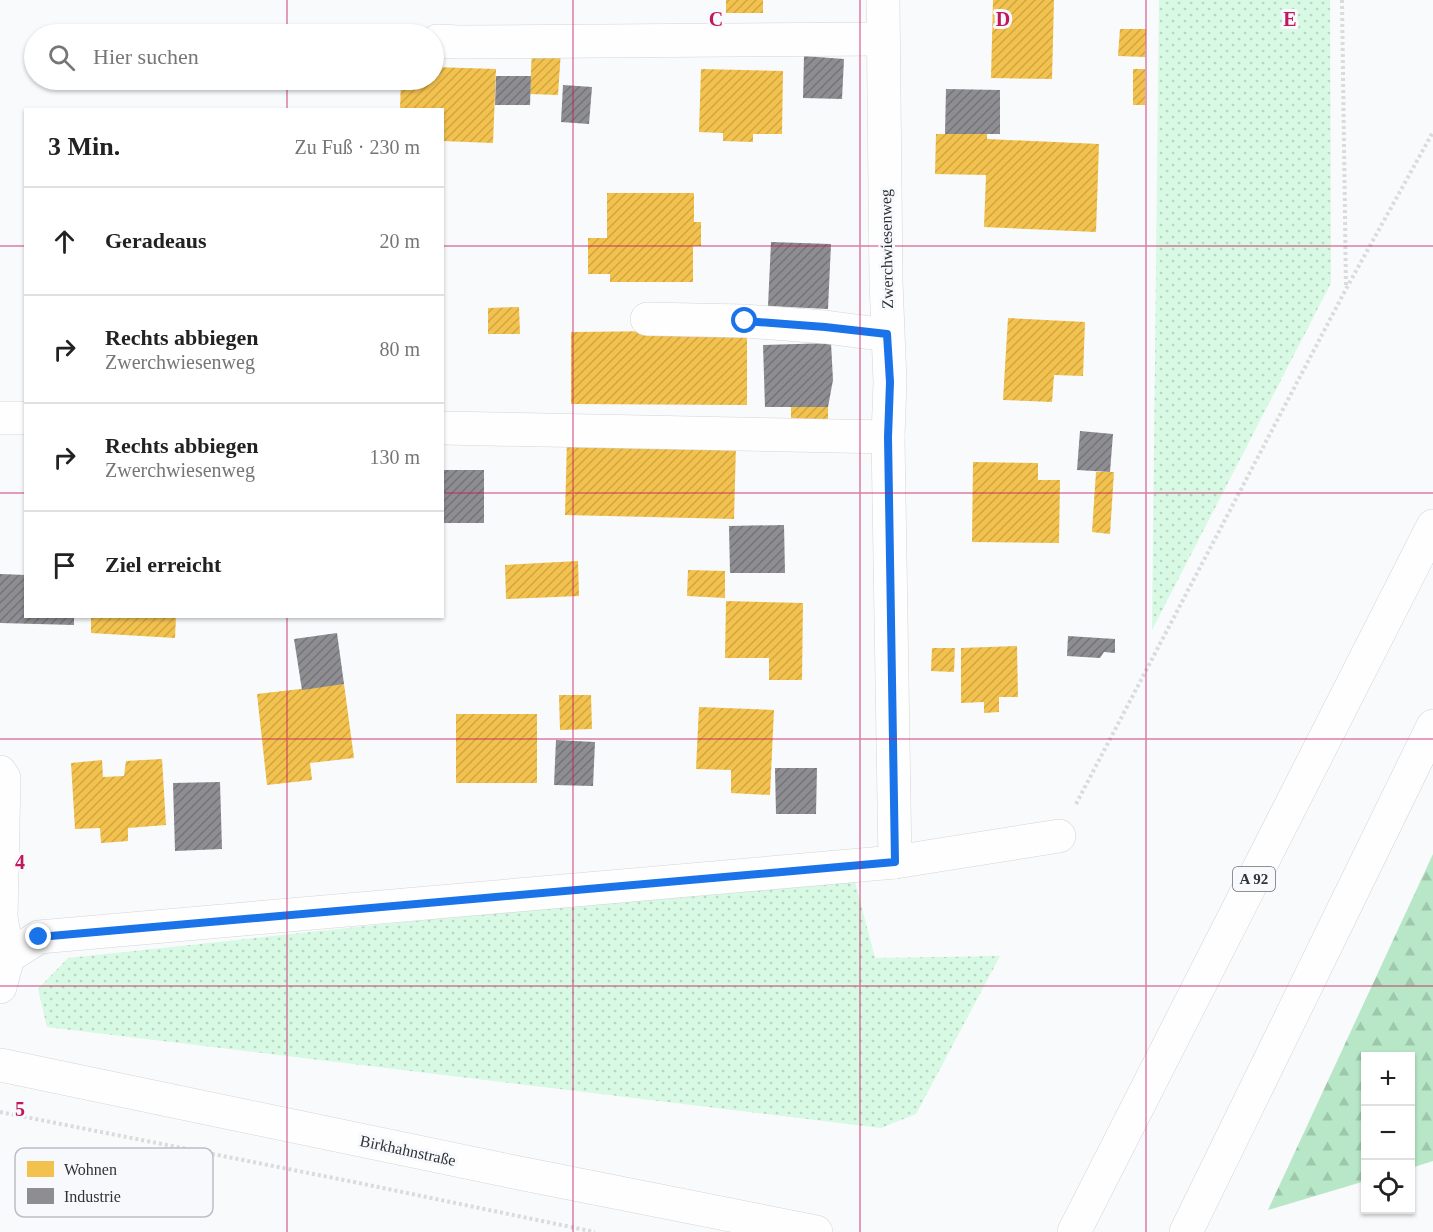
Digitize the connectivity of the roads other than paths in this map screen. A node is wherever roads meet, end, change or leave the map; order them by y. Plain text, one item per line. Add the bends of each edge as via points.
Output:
1 (883, 0) edge
2 (883, 39) junction
3 (444, 41) edge
4 (647, 319) dead end
5 (887, 334) junction
6 (0, 418) edge
7 (24, 418) edge
8 (444, 428) edge
9 (888, 437) junction
10 (1433, 526) edge
11 (1433, 726) edge
12 (0, 772) edge
13 (1059, 836) road end
14 (895, 862) junction
15 (3, 967) edge
16 (0, 1065) edge
17 (816, 1232) edge
18 (1074, 1232) edge
19 (1186, 1232) edge

1 - 2 main road, Zwerchwiesenweg
2 - 3 main road
2 - 5 main road, Zwerchwiesenweg
4 - 5 main road via 745,321
5 - 9 main road, Zwerchwiesenweg
6 - 7 main road
8 - 9 main road
9 - 14 main road, Zwerchwiesenweg
10 - 18 main road, A 92
11 - 19 main road
12 - 15 main road via 4,778
13 - 14 main road
14 - 15 main road via 39,937
16 - 17 main road, Birkhahnstraße

